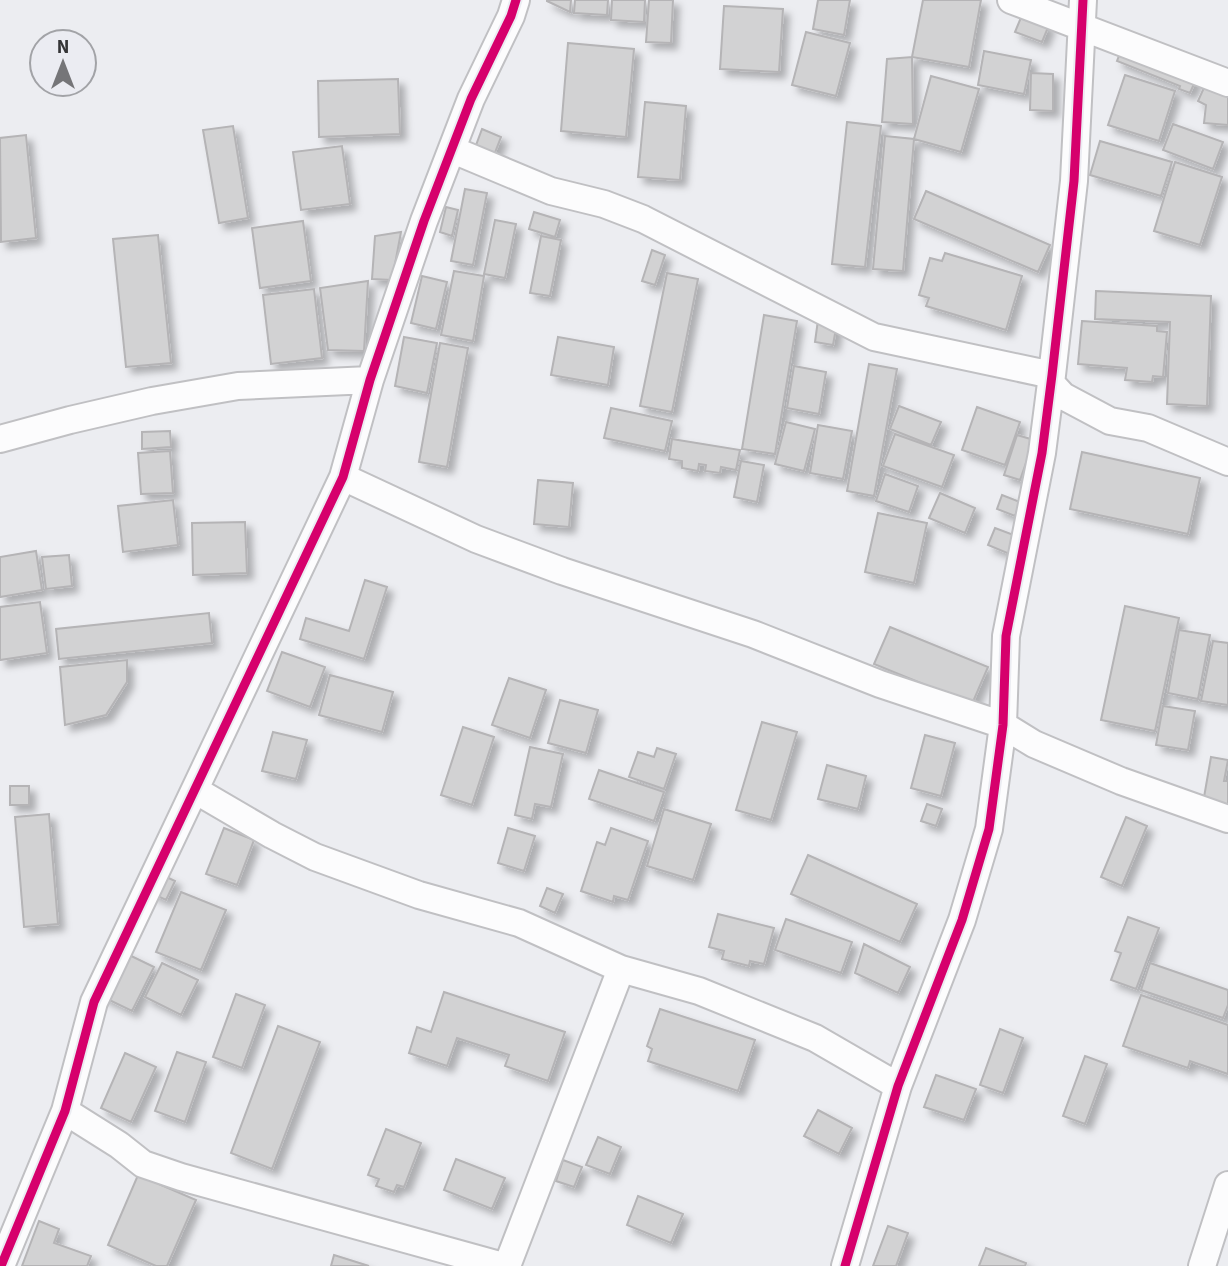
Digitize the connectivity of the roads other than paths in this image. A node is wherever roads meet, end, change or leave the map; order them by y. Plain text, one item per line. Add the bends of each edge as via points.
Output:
1 (516, 0) edge
2 (1011, 0) edge
3 (1082, 13) edge
4 (1228, 83) edge
5 (453, 150) junction
6 (1051, 379) junction
7 (370, 380) junction
8 (0, 439) edge
9 (1228, 463) edge
10 (342, 477) junction
11 (1003, 725) junction
12 (195, 790) junction
13 (1228, 819) edge
14 (621, 969) junction
15 (898, 1086) junction
16 (65, 1111) junction
17 (1228, 1185) edge
18 (1222, 1227) edge
19 (1, 1266) edge
20 (505, 1266) edge
21 (845, 1266) edge
22 (1202, 1266) edge

1 - 5 street
2 - 3 street
3 - 4 street
3 - 6 street via 1074,181
5 - 6 street via 551,191 643,219 874,337
5 - 7 street
6 - 9 street via 1063,396 1110,421 1148,428
6 - 11 street via 1042,453 1006,636
7 - 8 street via 238,386 152,401
7 - 10 street
10 - 11 street via 512,553
10 - 12 street
11 - 13 street via 1034,744 1121,781
11 - 15 street via 989,829 962,920
12 - 14 street via 315,857 419,895 519,923
12 - 16 street via 94,1002
14 - 15 street via 699,991 815,1038
14 - 20 street
15 - 21 street
16 - 19 street
16 - 20 street via 143,1164
17 - 18 street
18 - 22 street

